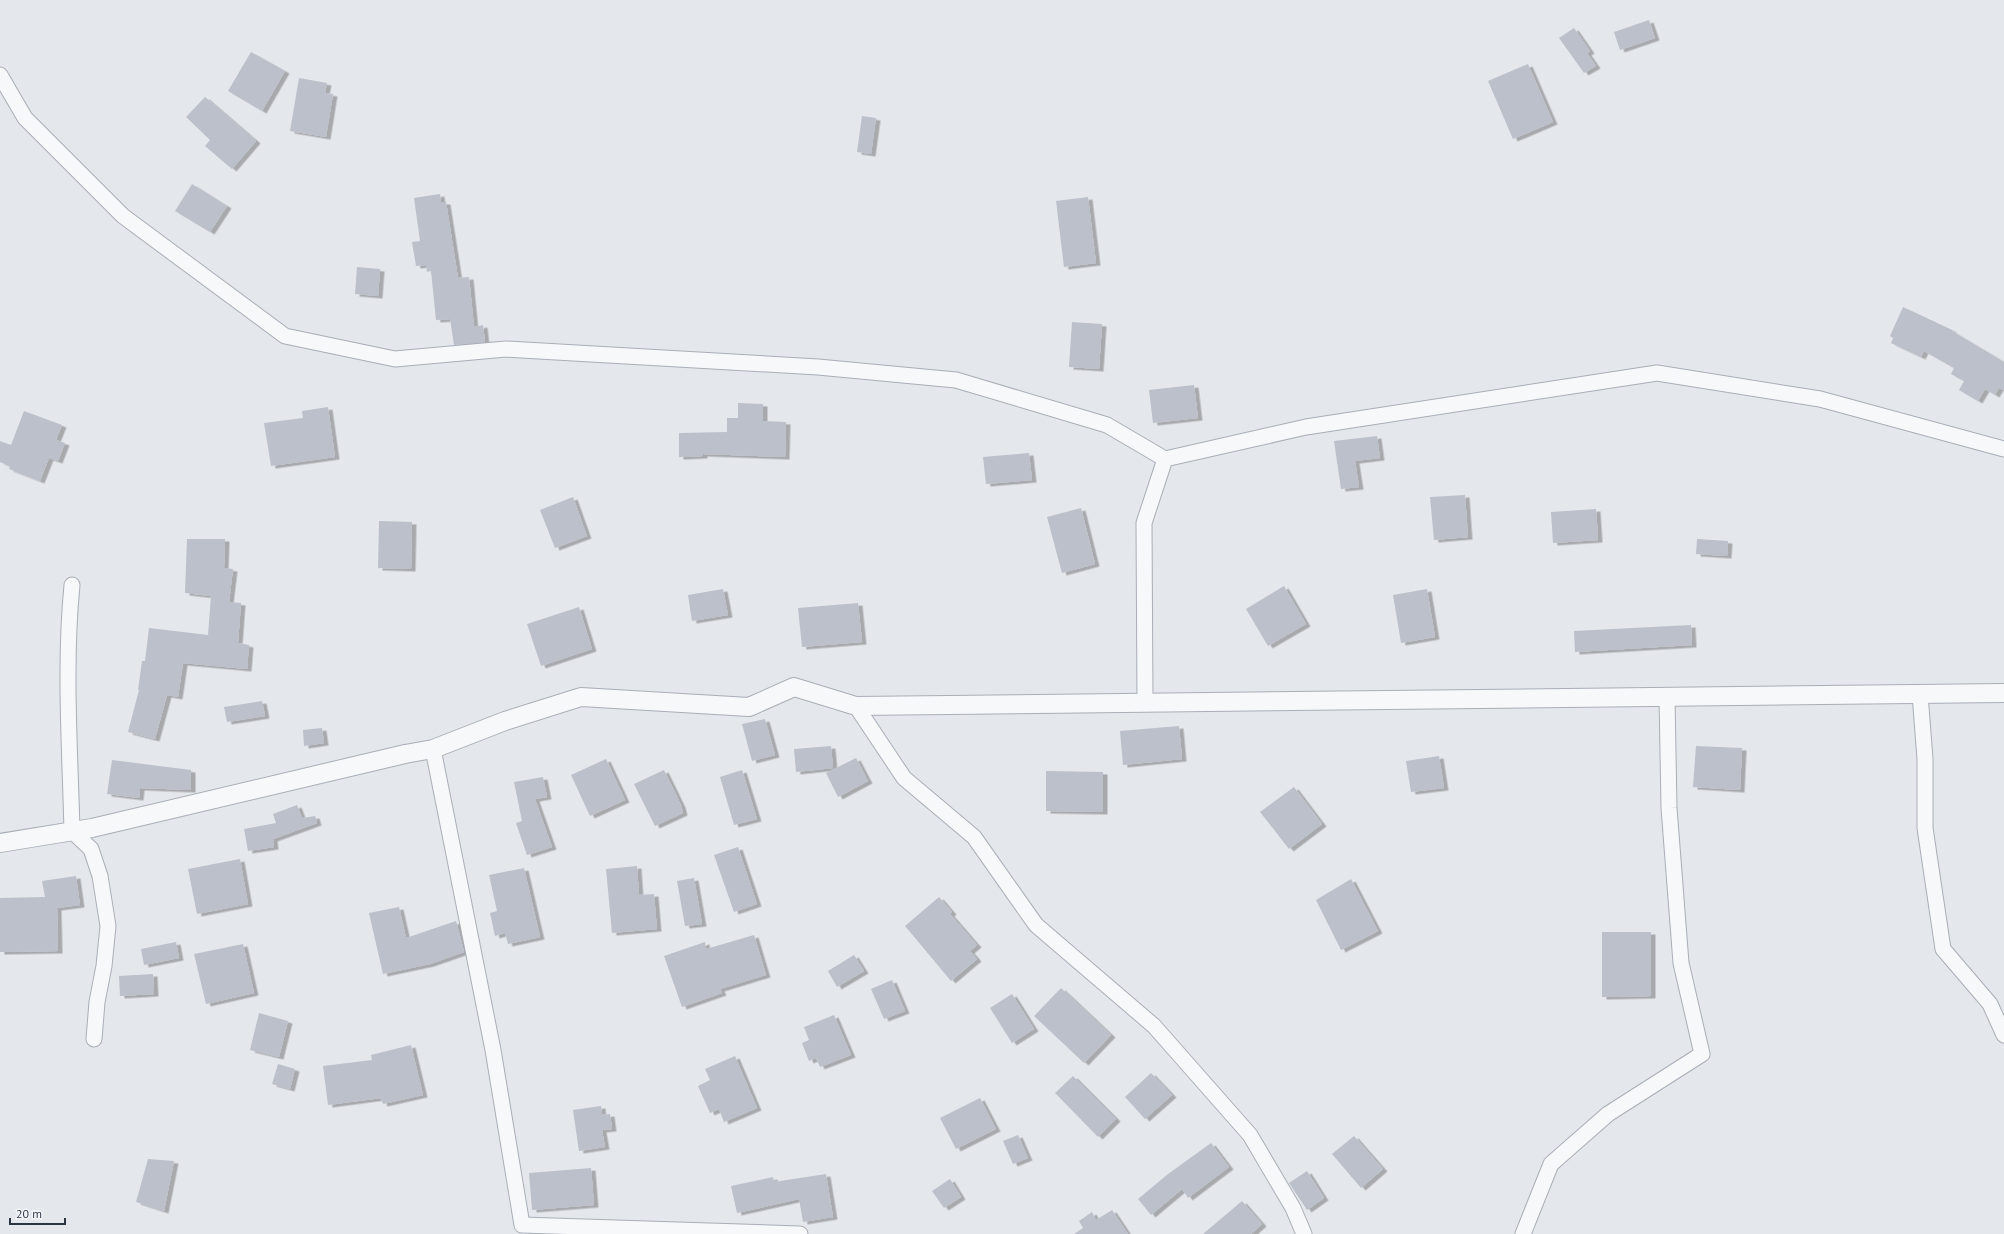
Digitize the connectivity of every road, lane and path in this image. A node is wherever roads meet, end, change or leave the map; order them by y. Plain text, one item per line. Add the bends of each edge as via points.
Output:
1 (0, 75) edge
2 (2004, 449) edge
3 (1165, 459) junction
4 (72, 585) dead end
5 (2004, 693) edge
6 (1920, 694) junction
7 (1667, 697) junction
8 (1145, 703) junction
9 (856, 706) junction
10 (433, 749) junction
11 (72, 831) junction
12 (0, 843) edge
13 (2004, 1036) edge
14 (94, 1039) dead end
15 (800, 1234) edge
16 (1304, 1234) edge
17 (1523, 1234) edge

1 - 3 street via 25,118 123,216 285,336 395,359 506,349 818,367 956,380 1107,425
2 - 3 street via 1820,399 1656,373 1306,427
3 - 8 street via 1144,523
4 - 11 street via 69,620 69,727
5 - 6 street
6 - 7 street
6 - 13 street via 1925,759 1925,828 1943,949 1990,1004
7 - 8 street
7 - 17 street via 1669,808 1681,963 1702,1054 1608,1114 1551,1164
8 - 9 street
9 - 10 street via 794,687 749,708 582,697 506,721
9 - 16 street via 904,778 974,837 1036,925 1154,1026 1250,1135 1293,1208
10 - 11 street
10 - 15 street via 493,1050 522,1225
11 - 12 street
11 - 14 street via 91,849 100,876 108,926

